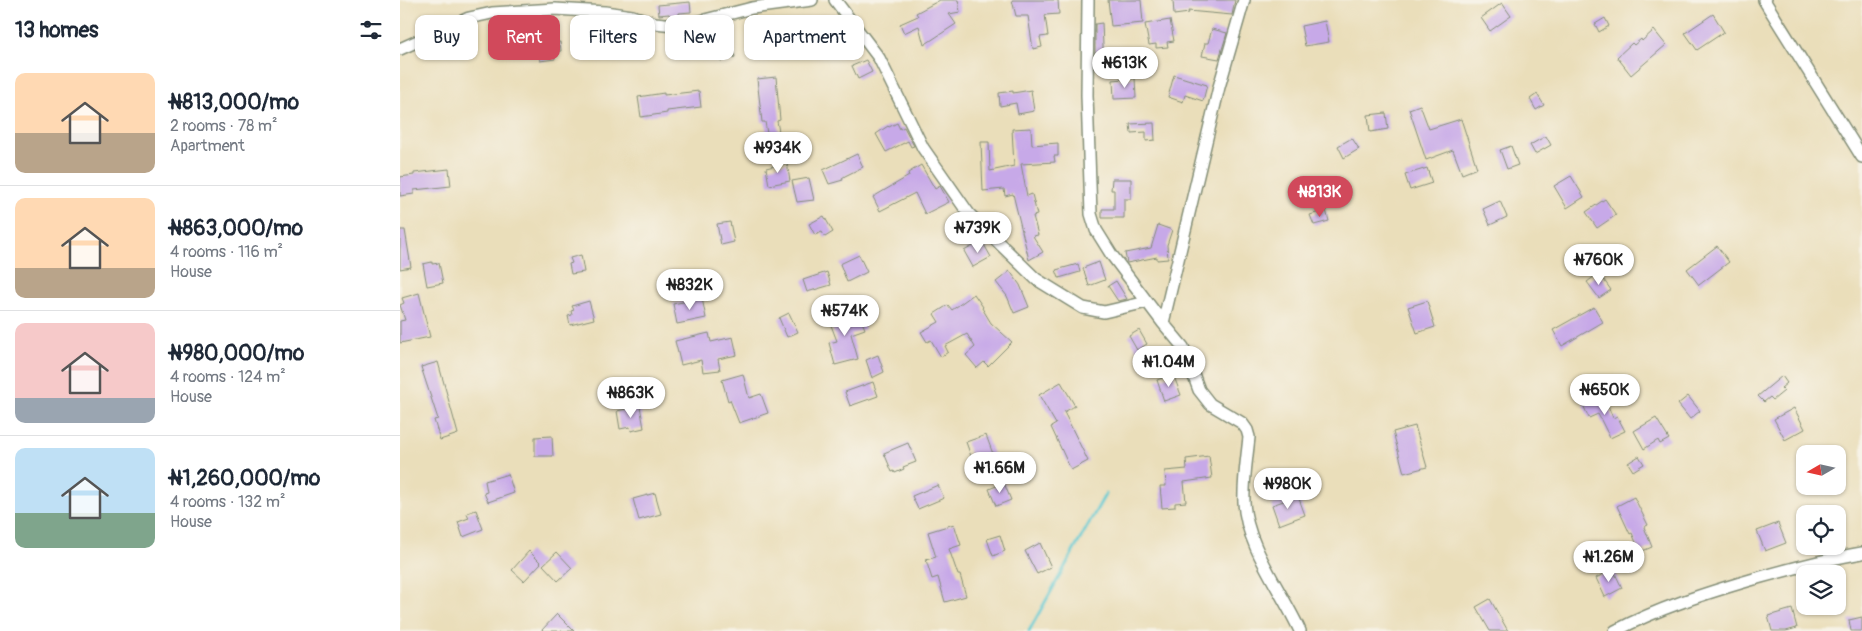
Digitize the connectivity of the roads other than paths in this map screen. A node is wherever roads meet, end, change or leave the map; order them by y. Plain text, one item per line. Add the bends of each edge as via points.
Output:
1 (812, 0) edge
2 (835, 0) edge
3 (1088, 0) edge
4 (1244, 0) edge
5 (1764, 0) edge
6 (400, 49) edge
7 (1862, 157) edge
8 (1147, 302) junction
9 (1163, 323) junction
10 (1862, 553) edge
11 (1300, 631) edge
12 (1615, 631) edge

1 - 6 street via 752,8 674,25 605,12 555,9 492,13 469,18
2 - 8 street via 879,58 923,148 969,214 1036,279 1083,308 1104,312
3 - 8 street via 1091,214 1103,244
4 - 9 street via 1219,87
5 - 7 street
8 - 9 street
9 - 11 street via 1183,347 1204,397 1242,423 1247,430 1244,502 1247,523 1252,541
10 - 12 street via 1710,592 1646,615

